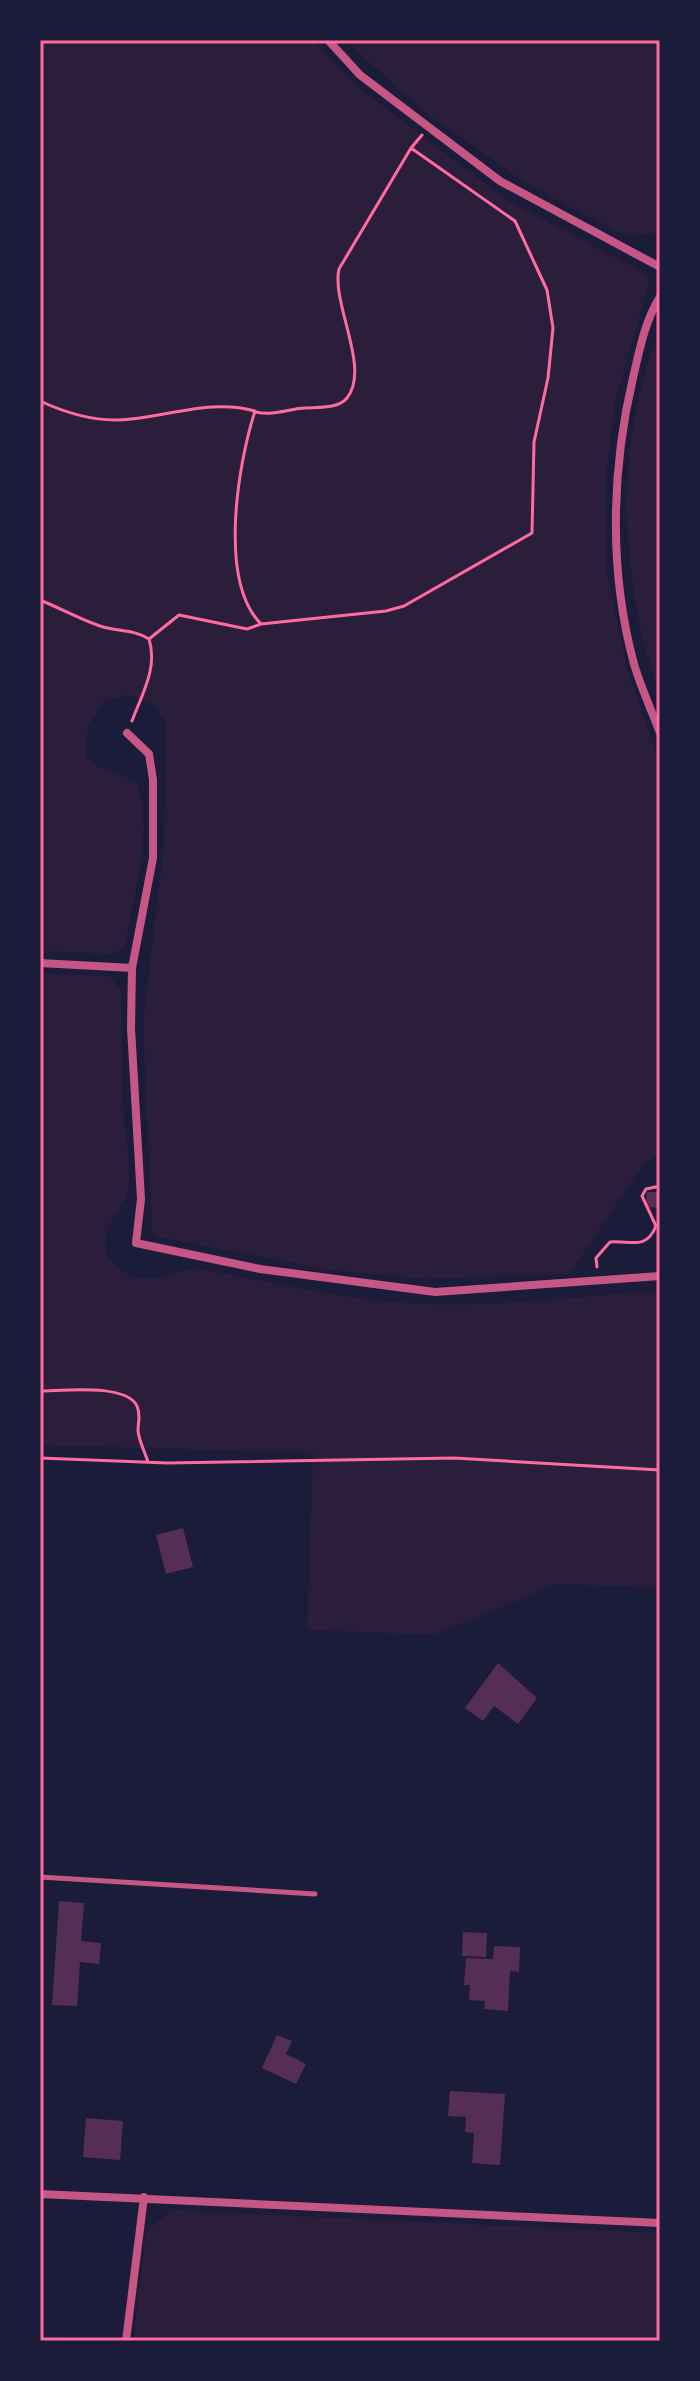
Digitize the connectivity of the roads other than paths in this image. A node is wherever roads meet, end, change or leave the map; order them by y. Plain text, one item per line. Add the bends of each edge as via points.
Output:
1 (328, 40) edge
2 (657, 264) edge
3 (660, 297) edge
4 (127, 733) road end
5 (660, 733) edge
6 (40, 963) edge
7 (132, 968) junction
8 (660, 1276) edge
9 (40, 1877) edge
10 (315, 1894) dead end
11 (40, 2194) edge
12 (144, 2197) junction
13 (660, 2223) edge
14 (126, 2341) edge

1 - 2 street via 360,75 500,181
3 - 5 street via 627,405 616,491 619,580 634,664
4 - 7 street via 149,754 153,780 153,858
6 - 7 street
7 - 8 street via 141,1199 136,1243 260,1269 435,1292
9 - 10 lane
11 - 12 street
12 - 13 street
12 - 14 street

